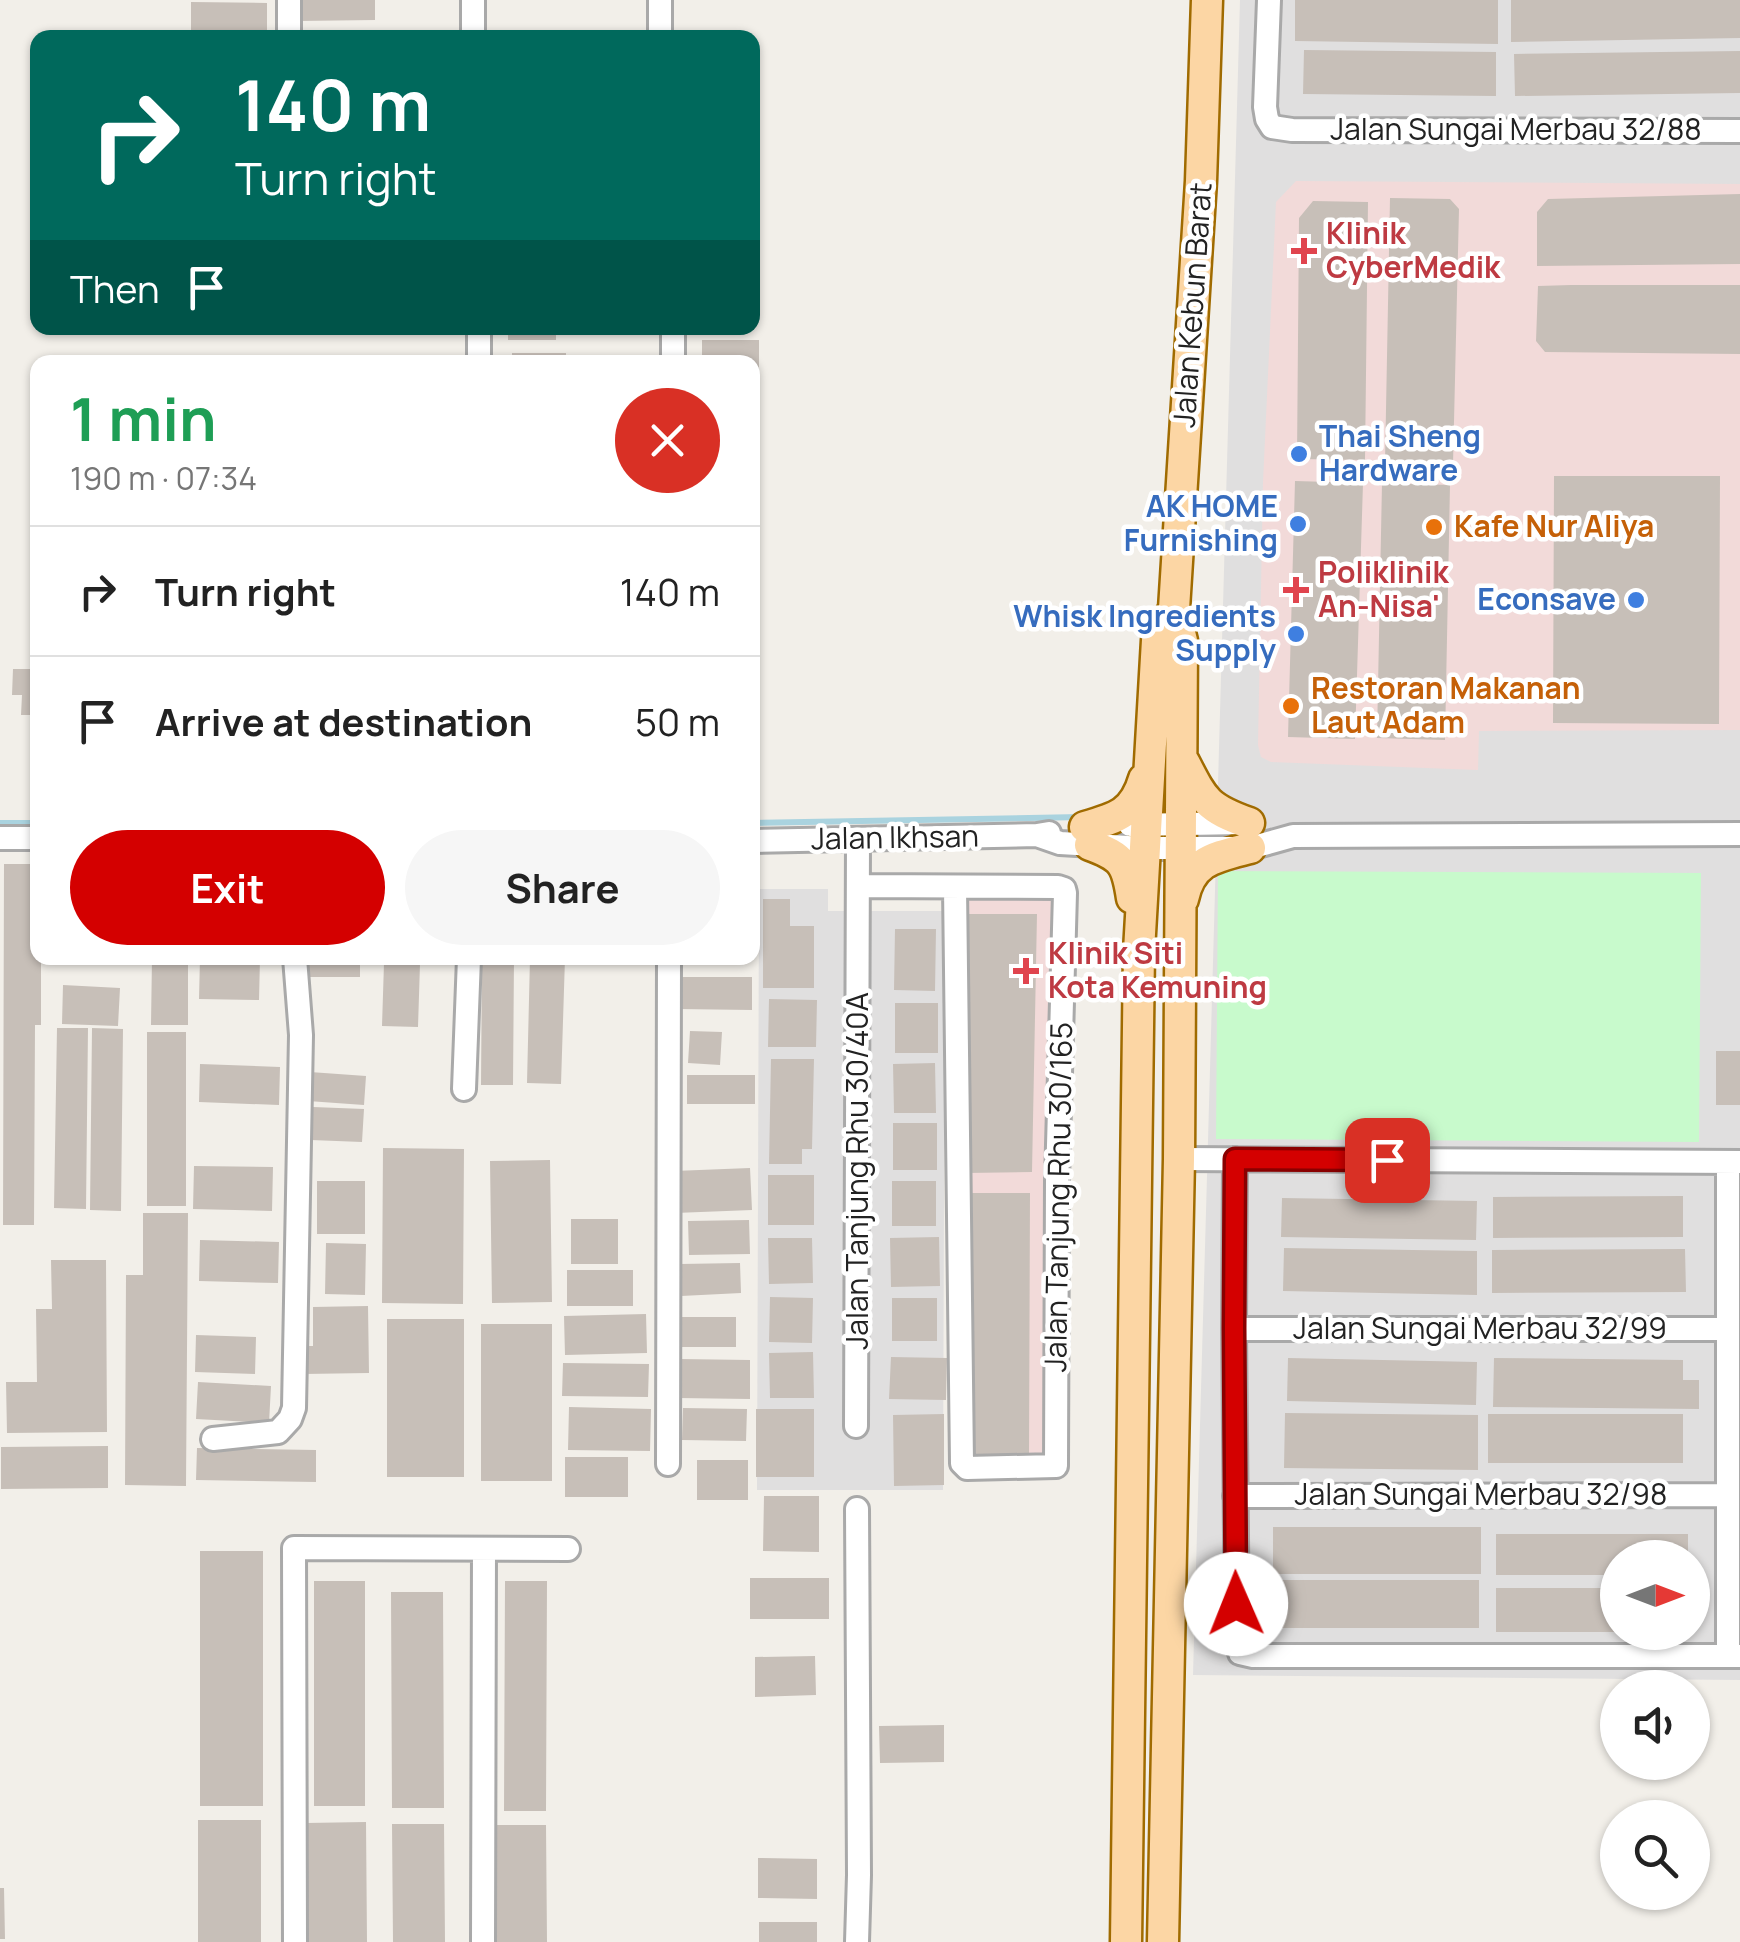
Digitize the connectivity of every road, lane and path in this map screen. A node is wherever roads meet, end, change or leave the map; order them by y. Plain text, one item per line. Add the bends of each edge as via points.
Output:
1 (288, 0) edge
2 (473, 0) edge
3 (660, 0) edge
4 (1207, 0) edge
5 (1269, 0) edge
6 (289, 30) edge
7 (473, 30) edge
8 (660, 30) edge
9 (1740, 131) edge
10 (1174, 610) junction
11 (1150, 740) junction
12 (1181, 754) junction
13 (1740, 834) edge
14 (1088, 836) junction
15 (1145, 836) junction
16 (1180, 836) junction
17 (1250, 836) junction
18 (0, 838) edge
19 (30, 838) edge
20 (858, 840) junction
21 (760, 841) edge
22 (858, 886) junction
23 (955, 887) junction
24 (1179, 914) junction
25 (1139, 951) junction
26 (296, 965) edge
27 (470, 965) edge
28 (669, 965) edge
29 (464, 1089) dead end
30 (1179, 1159) junction
31 (1235, 1159) junction
32 (1734, 1162) edge
33 (1234, 1328) junction
34 (1726, 1328) junction
35 (856, 1426) dead end
36 (213, 1439) dead end
37 (668, 1464) dead end
38 (1726, 1495) junction
39 (1235, 1496) junction
40 (857, 1510) dead end
41 (568, 1549) dead end
42 (484, 1550) junction
43 (1734, 1656) edge
44 (294, 1942) edge
45 (482, 1942) edge
46 (857, 1942) edge
47 (1126, 1942) edge
48 (1163, 1942) edge

1 - 6 street
2 - 7 street
3 - 8 street
4 - 10 main road, Jalan Kebun Barat
5 - 9 street, Jalan Sungai Merbau 32/88 via 1265,108 1272,127
10 - 11 main road, Jalan Kebun Barat via 1157,640
10 - 12 main road, Jalan Kebun Barat via 1182,642
11 - 14 main road via 1137,799
11 - 15 main road, Jalan Kebun Barat
12 - 16 main road, Jalan Kebun Barat
12 - 17 main road via 1204,798
13 - 17 street, Jalan Ikhsan
14 - 15 street, Jalan Ikhsan
14 - 20 street, Jalan Ikhsan via 1060,844 1037,836
14 - 25 main road via 1126,869
15 - 16 street, Jalan Ikhsan
15 - 25 main road, Jalan Kebun Barat
16 - 17 street, Jalan Ikhsan
16 - 24 main road, Jalan Kebun Barat
17 - 24 main road via 1196,868
18 - 19 street
20 - 21 street, Jalan Ikhsan
20 - 22 street, Jalan Tanjung Rhu 30/40A
22 - 23 street
22 - 35 street, Jalan Tanjung Rhu 30/40A
23 - 23 street, Jalan Tanjung Rhu 30/165 via 962,1462 967,1468 1056,1466 1064,888
24 - 30 main road, Jalan Kebun Barat
25 - 47 main road
26 - 36 street via 294,1408 278,1432
27 - 29 street
28 - 37 street
30 - 31 street
30 - 48 main road, Jalan Kebun Barat
31 - 32 street
31 - 33 street
32 - 34 street
33 - 34 street, Jalan Sungai Merbau 32/99
33 - 39 street
34 - 38 street
38 - 39 street, Jalan Sungai Merbau 32/98
38 - 43 street
39 - 43 street via 1240,1653
40 - 46 street
41 - 42 street
42 - 44 street via 294,1548
42 - 45 street

